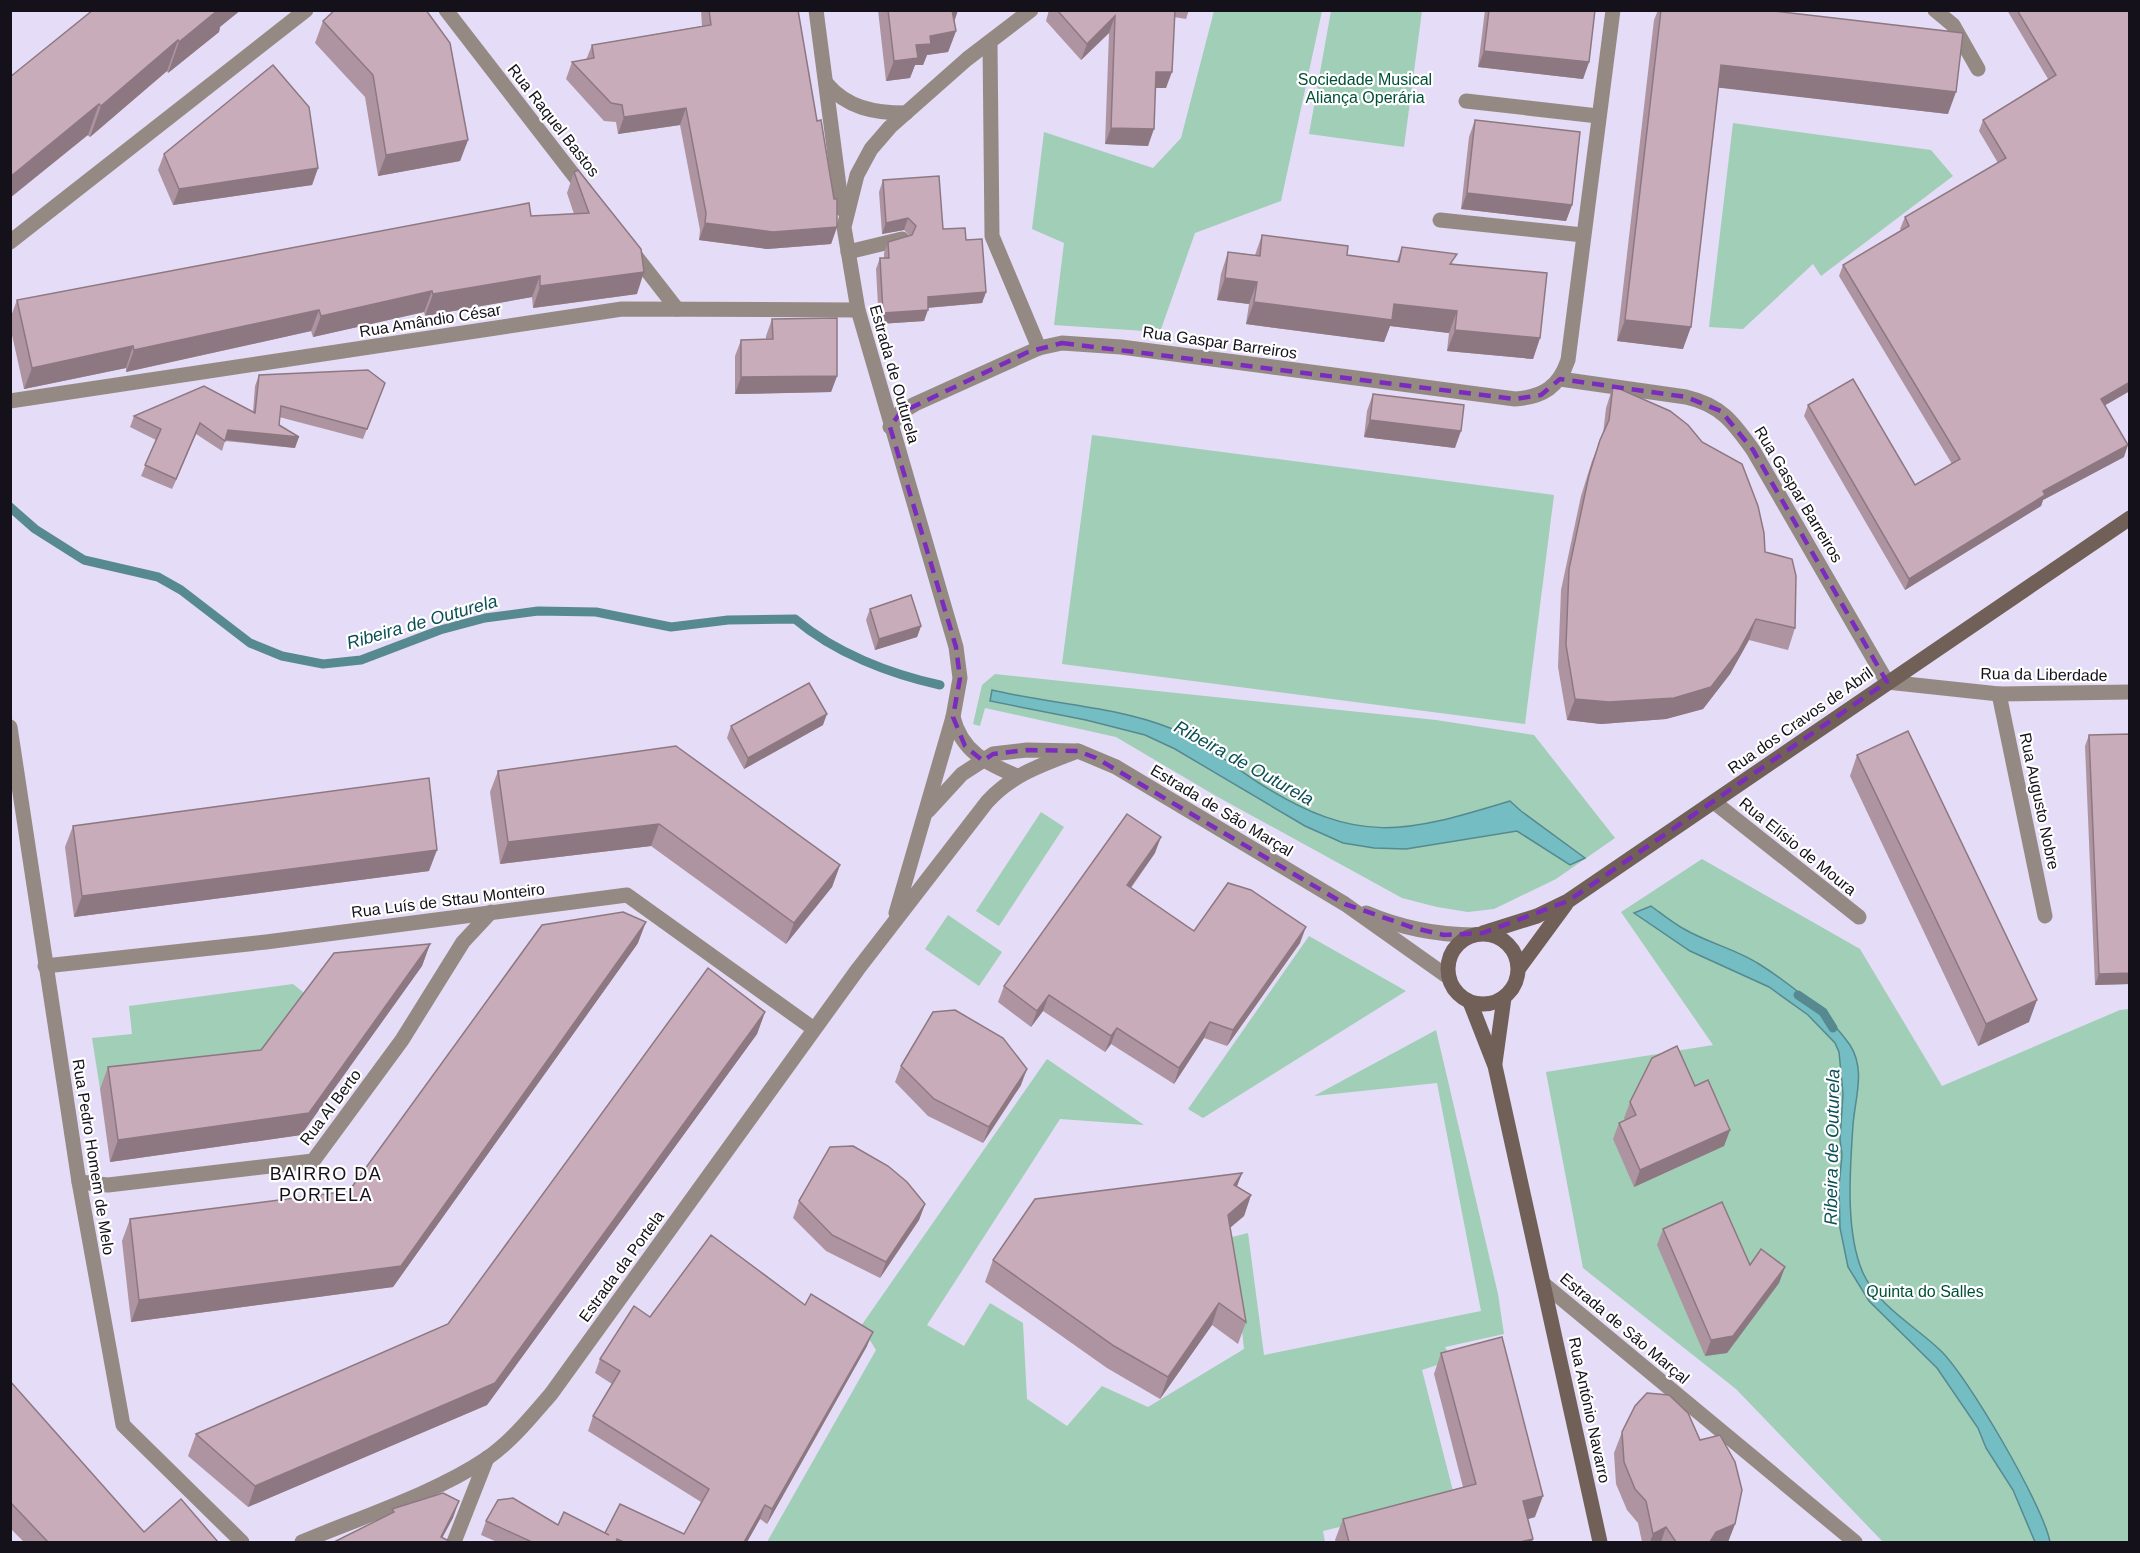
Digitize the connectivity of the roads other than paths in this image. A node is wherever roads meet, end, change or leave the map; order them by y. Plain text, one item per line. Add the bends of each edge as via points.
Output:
1 (306, 10) edge
2 (446, 10) edge
3 (816, 10) edge
4 (1030, 10) edge
5 (1613, 10) edge
6 (1935, 10) edge
7 (990, 43) junction
8 (1978, 69) dead end
9 (826, 83) junction
10 (1466, 101) dead end
11 (906, 113) junction
12 (1598, 116) junction
13 (598, 207) edge
14 (1440, 220) dead end
15 (844, 227) junction
16 (620, 235) edge
17 (1583, 235) junction
18 (902, 239) edge
19 (10, 242) edge
20 (848, 252) junction
21 (677, 309) junction
22 (858, 310) junction
23 (1039, 348) junction
24 (1560, 379) junction
25 (10, 401) edge
26 (891, 427) junction
27 (2130, 518) edge
28 (1887, 681) junction
29 (2130, 692) edge
30 (1999, 694) junction
31 (953, 717) junction
32 (10, 727) edge
33 (1078, 751) junction
34 (983, 761) junction
35 (1017, 777) junction
36 (1714, 802) junction
37 (926, 813) junction
38 (1568, 901) junction
39 (1345, 904) junction
40 (491, 912) junction
41 (2045, 916) dead end
42 (1859, 917) dead end
43 (894, 921) junction
44 (1479, 934) junction
45 (45, 966) junction
46 (1519, 968) junction
47 (1448, 977) junction
48 (1504, 998) junction
49 (1470, 1002) junction
50 (814, 1029) junction
51 (1495, 1065) junction
52 (79, 1182) junction
53 (1545, 1285) junction
54 (487, 1458) junction
55 (242, 1542) edge
56 (302, 1542) edge
57 (454, 1542) edge
58 (1600, 1542) edge
59 (1855, 1542) edge

1 - 19 street
2 - 13 street, Rua Raquel Bastos
3 - 9 street
4 - 7 street, Estrada de Outurela
5 - 12 street
6 - 8 street via 1953,25
7 - 11 street, Estrada de Outurela
7 - 23 street via 992,236
9 - 11 street via 837,96 863,109
9 - 15 street
10 - 12 street
11 - 15 street, Estrada de Outurela via 871,149 857,175
12 - 17 street
14 - 17 street
15 - 20 street, Estrada de Outurela
16 - 21 street
17 - 24 street via 1568,360
18 - 20 street
20 - 22 street, Estrada de Outurela
21 - 22 street, Rua Amândio César
21 - 25 street, Rua Amândio César via 622,309
22 - 26 street, Estrada de Outurela
23 - 24 street, Rua Gaspar Barreiros via 1062,343 1121,347 1515,399 1541,395
23 - 26 street, Rua Gaspar Barreiros via 915,404 900,413
24 - 28 street, Rua Gaspar Barreiros via 1686,397 1705,401 1721,411 1753,450
26 - 31 street, Estrada de Outurela via 956,647 960,678
27 - 28 street, Rua dos Cravos de Abril
28 - 30 street, Rua da Liberdade
28 - 36 street, Rua dos Cravos de Abril
29 - 30 street, Rua da Liberdade
30 - 41 street, Rua Augusto Nobre
31 - 34 street via 965,746
31 - 37 street, Estrada de Outurela
32 - 45 street, Rua Pedro Homem de Melo
33 - 34 street, Estrada de São Marçal via 1027,750 993,754
33 - 35 street
33 - 39 street, Estrada de São Marçal via 1116,767
34 - 35 street
34 - 37 street, Estrada de São Marçal via 962,774
35 - 43 street via 1000,787 987,802
36 - 38 street, Rua dos Cravos de Abril
36 - 42 street, Rua Elísio de Moura
37 - 43 street, Estrada de São Marçal
38 - 44 street, Rua dos Cravos de Abril via 1537,916
38 - 46 street
39 - 44 street, Estrada de São Marçal via 1444,935
39 - 47 street, Estrada de São Marçal
40 - 45 street, Rua Luís de Sttau Monteiro
40 - 50 street, Rua Luís de Sttau Monteiro via 627,895
40 - 52 street, Rua Al Berto via 462,942 402,1040 313,1161 108,1185
43 - 50 street, Estrada da Portela
44 - 46 street via 1504,940 1512,947
44 - 47 street via 1456,946
45 - 52 street, Rua Pedro Homem de Melo
46 - 48 street via 1513,990
47 - 49 street via 1460,996
48 - 49 street via 1482,1005
48 - 51 street
49 - 51 street
50 - 54 street, Estrada da Portela via 550,1394 516,1434
51 - 53 street, Estrada de São Marçal
52 - 55 street, Rua Pedro Homem de Melo via 123,1425
53 - 58 street, Rua António Navarro
53 - 59 street, Estrada de São Marçal
54 - 56 street, Estrada da Portela via 459,1476
54 - 57 street

